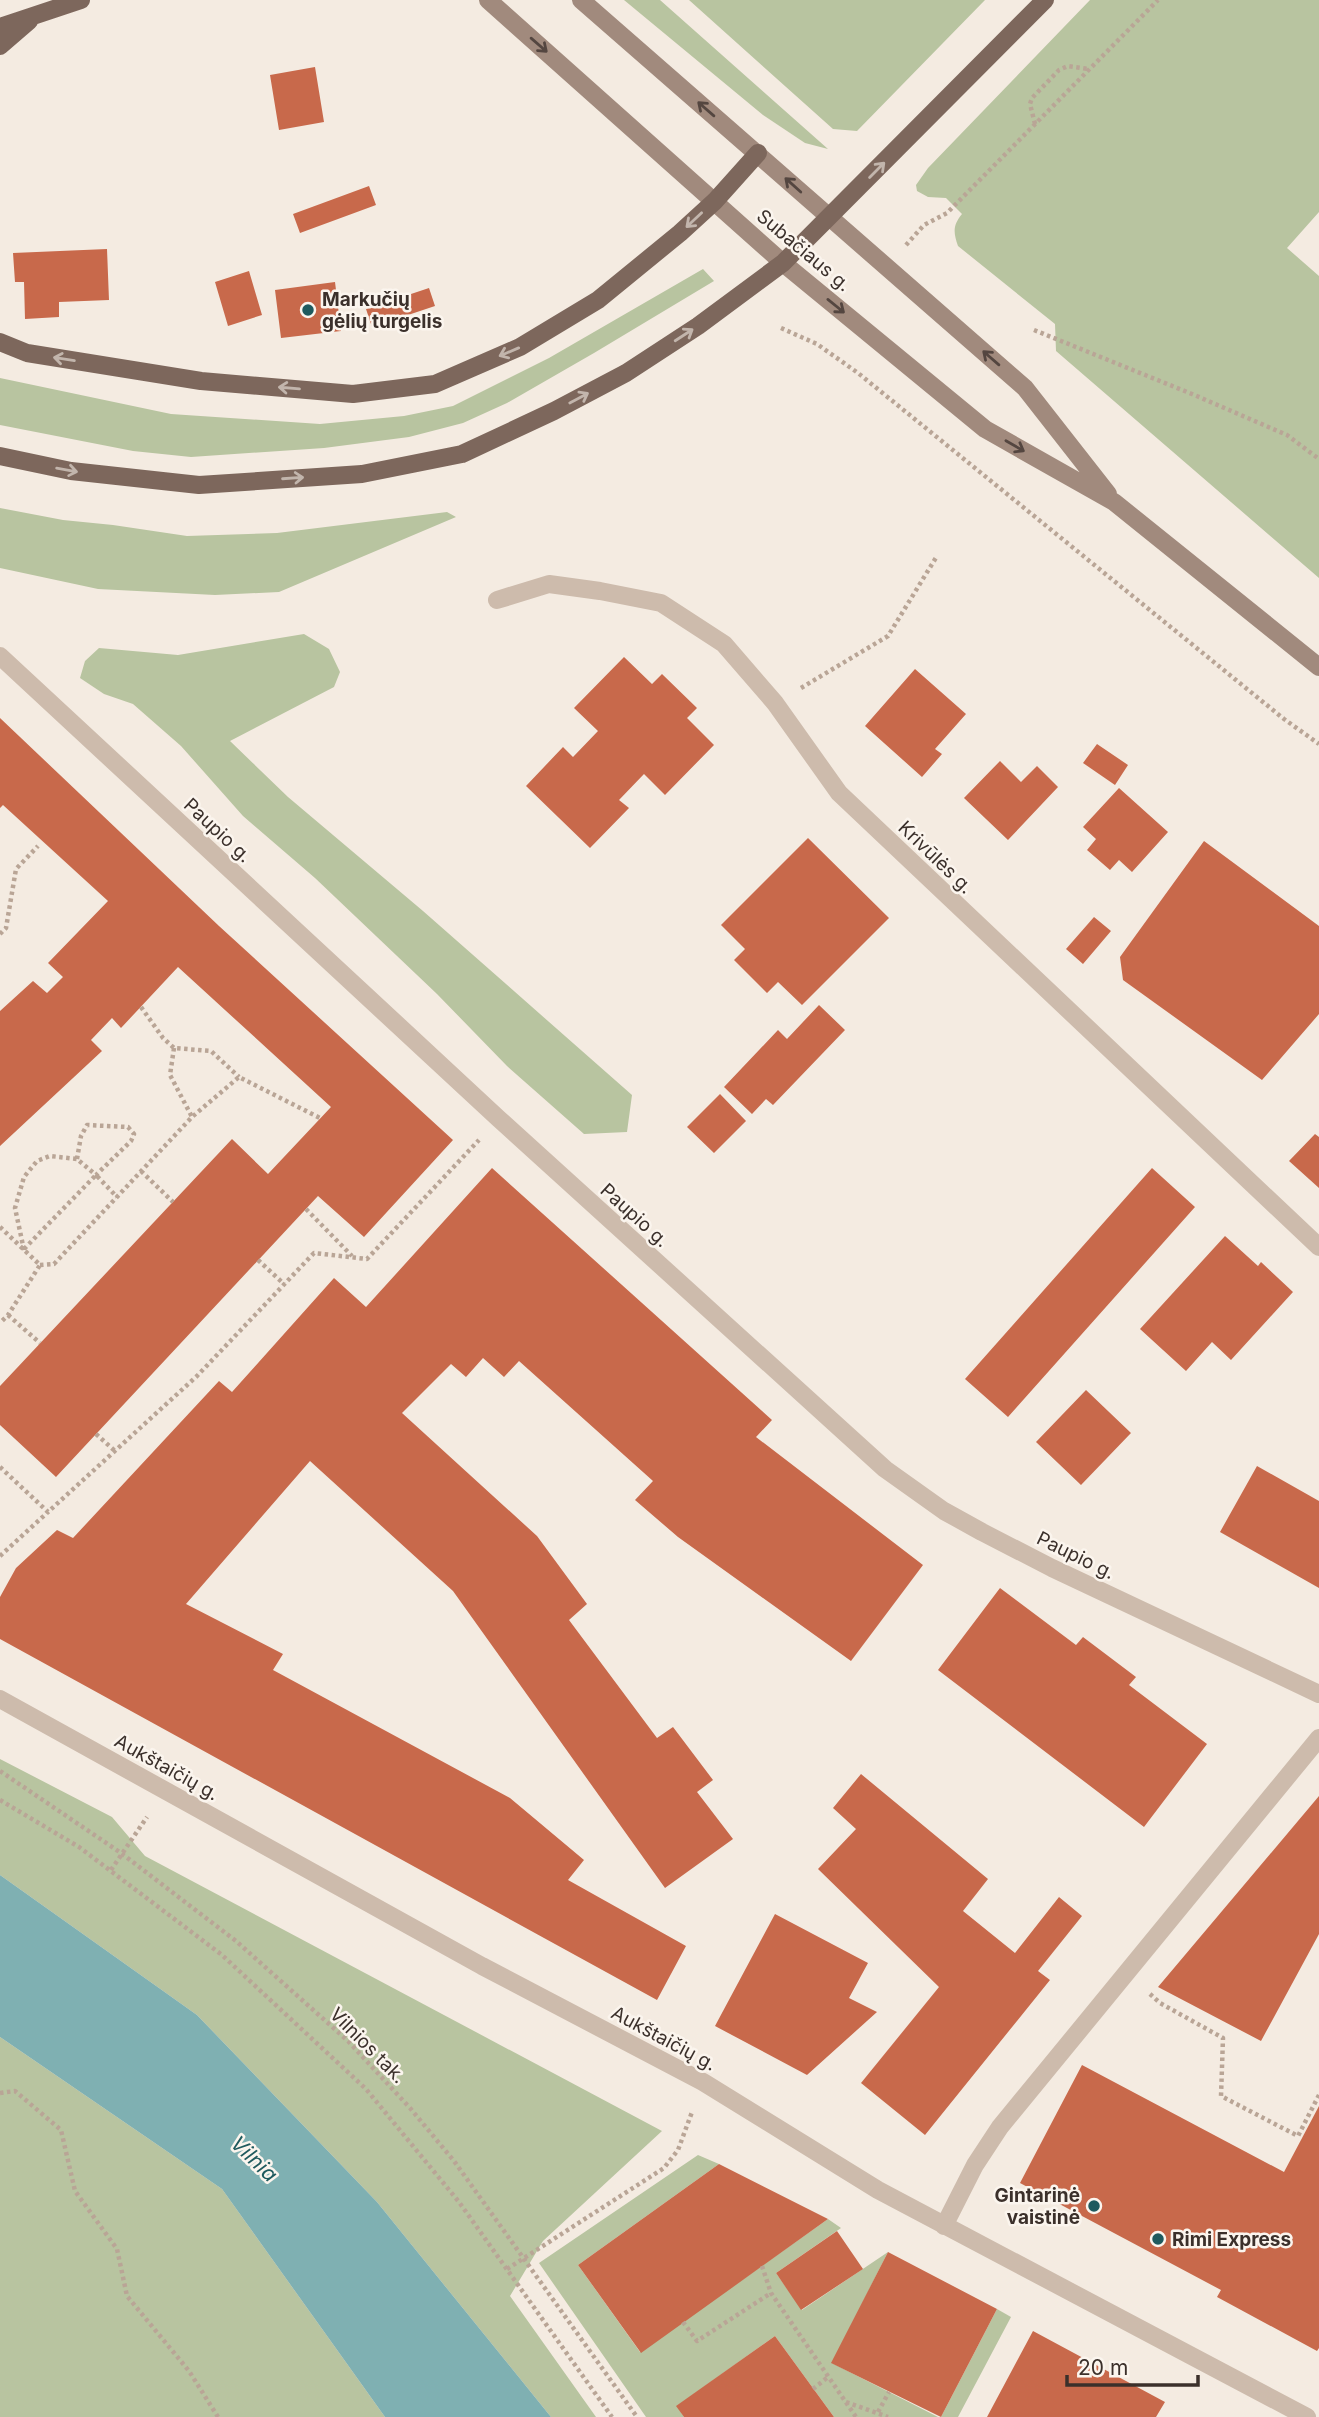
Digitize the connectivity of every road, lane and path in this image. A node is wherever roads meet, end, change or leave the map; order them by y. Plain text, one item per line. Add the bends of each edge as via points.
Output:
1 (81, 0) edge
2 (488, 0) edge
3 (581, 0) edge
4 (1045, 0) edge
5 (1158, 0) edge
6 (40, 12) junction
7 (0, 27) edge
8 (0, 46) edge
9 (1090, 69) junction
10 (1035, 124) junction
11 (758, 153) junction
12 (715, 201) junction
13 (828, 217) junction
14 (923, 225) dead end
15 (783, 263) junction
16 (781, 328) dead end
17 (1034, 330) dead end
18 (0, 342) edge
19 (0, 456) edge
20 (1319, 459) edge
21 (1114, 502) junction
22 (937, 556) dead end
23 (497, 600) dead end
24 (0, 656) edge
25 (1319, 667) edge
26 (775, 703) junction
27 (1319, 744) edge
28 (38, 846) dead end
29 (0, 934) edge
30 (141, 1007) dead end
31 (174, 1048) junction
32 (239, 1077) junction
33 (192, 1117) junction
34 (320, 1118) dead end
35 (499, 1119) junction
36 (77, 1159) junction
37 (141, 1171) junction
38 (96, 1175) junction
39 (117, 1197) junction
40 (173, 1202) dead end
41 (306, 1209) dead end
42 (0, 1227) edge
43 (1319, 1247) edge
44 (24, 1250) junction
45 (353, 1257) junction
46 (258, 1259) dead end
47 (40, 1265) junction
48 (284, 1284) junction
49 (8, 1315) junction
50 (0, 1323) edge
51 (40, 1343) dead end
52 (96, 1434) dead end
53 (115, 1451) junction
54 (0, 1467) edge
55 (48, 1512) junction
56 (0, 1556) edge
57 (1319, 1694) edge
58 (0, 1699) edge
59 (1319, 1738) edge
60 (0, 1771) edge
61 (165, 1790) junction
62 (0, 1800) edge
63 (121, 1853) junction
64 (111, 1870) junction
65 (1160, 2003) dead end
66 (703, 2082) junction
67 (0, 2093) edge
68 (1319, 2095) edge
69 (944, 2226) junction
70 (525, 2258) junction
71 (762, 2266) dead end
72 (508, 2269) junction
73 (771, 2293) junction
74 (683, 2322) dead end
75 (828, 2377) junction
76 (813, 2389) dead end
77 (889, 2392) dead end
78 (845, 2402) junction
79 (878, 2412) junction
80 (218, 2417) edge
81 (612, 2417) edge
82 (637, 2417) edge
83 (856, 2417) edge
84 (888, 2417) edge
85 (1307, 2417) edge

1 - 6 main road
2 -> 12 main road, Subačiaus g.
11 -> 3 main road, Subačiaus g.
13 -> 4 main road
5 - 9 path
6 - 7 main road
6 - 8 main road
9 - 10 path
9 - 10 path via 1068,66 1059,70 1032,98
10 - 14 path via 947,213
11 - 12 main road
13 -> 11 main road, Subačiaus g.
12 - 15 main road, Subačiaus g.
12 -> 18 main road via 652,259 598,300 520,347 435,384 353,394 201,381 27,352
13 - 15 main road
21 -> 13 main road, Subačiaus g. via 1025,388
19 -> 15 main road via 71,471 199,485 362,474 462,454 626,373
15 -> 21 main road, Subačiaus g. via 985,429
16 - 27 path via 817,344 858,373
17 - 20 path via 1287,435
21 - 25 main road, Subačiaus g.
22 - 26 path via 888,636
23 - 26 street, Krivūlės g. via 549,584 661,603 724,644
24 - 35 street, Paupio g.
26 - 43 street, Krivūlės g. via 839,793
28 - 29 path via 16,869 6,928
30 - 31 path
31 - 32 path via 211,1051
31 - 33 path via 170,1075
32 - 33 path
32 - 34 path
33 - 37 path
35 - 45 path via 367,1259
35 - 57 street, Paupio g. via 876,1461 934,1504 1052,1568
36 - 38 path
36 - 38 path via 80,1136 87,1125 128,1127 134,1134 131,1141
36 - 44 path via 50,1156 37,1161 24,1177 15,1208
37 - 39 path
37 - 40 path
38 - 39 path
38 - 44 path
39 - 47 path via 54,1264
41 - 45 path
42 - 44 path
44 - 47 path
45 - 48 path via 314,1253
46 - 48 path
47 - 49 path
48 - 53 path via 197,1376
49 - 50 path
49 - 51 path
52 - 53 path
53 - 55 path
54 - 55 path
55 - 56 path
58 - 61 street, Aukštaičių g.
59 - 69 street via 1000,2127
60 - 63 path, Vilnios tak.
61 - 63 path
61 - 66 street, Aukštaičių g.
62 - 64 path, Vilnios tak.
63 - 64 path
63 - 70 path, Vilnios tak. via 236,1941 348,2041 454,2161
64 - 72 path, Vilnios tak. via 222,1955 366,2089
65 - 68 path via 1223,2038 1221,2096 1300,2137
66 - 69 street, Aukštaičių g.
66 - 70 path via 678,2150 664,2168
67 - 80 path via 15,2091 61,2130 75,2191 117,2249 127,2296 189,2371
69 - 85 street, Aukštaičių g.
70 - 72 path
70 - 82 path, Vilnios tak.
71 - 73 path
72 - 81 path, Vilnios tak.
73 - 74 path via 698,2341
73 - 75 path
75 - 76 path
75 - 78 path
77 - 79 path
78 - 79 path
78 - 83 path
79 - 84 path

